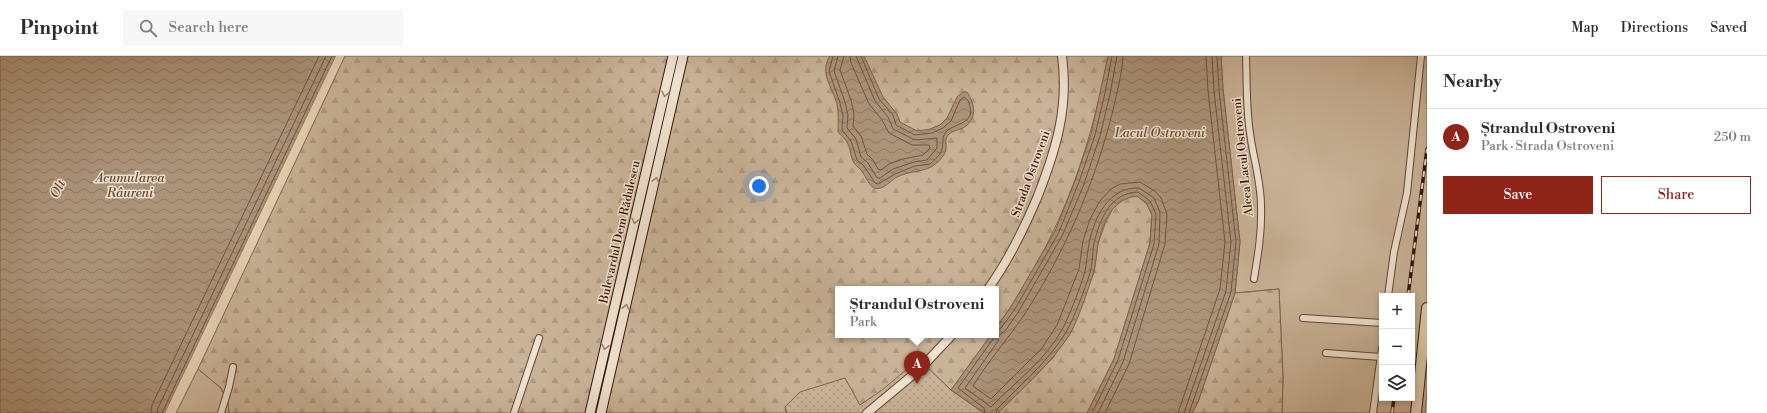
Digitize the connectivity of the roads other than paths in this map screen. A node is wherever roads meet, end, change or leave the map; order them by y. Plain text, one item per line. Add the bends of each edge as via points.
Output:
1 (673, 56) edge
2 (684, 56) edge
3 (1062, 56) edge
4 (1246, 56) edge
5 (1421, 56) edge
6 (1254, 279) dead end
7 (990, 286) edge
8 (1388, 293) edge
9 (1427, 308) edge
10 (1303, 318) dead end
11 (1379, 323) edge
12 (539, 338) dead end
13 (949, 338) edge
14 (1326, 353) dead end
15 (1379, 357) edge
16 (1380, 365) edge
17 (233, 367) dead end
18 (221, 413) edge
19 (514, 413) edge
20 (590, 413) edge
21 (601, 413) edge
22 (867, 413) edge
23 (1373, 413) edge
24 (1416, 413) edge

1 -> 20 main road, Bulevardul Dem Rădulescu
21 -> 2 main road, Bulevardul Dem Rădulescu
3 - 7 street, Strada Ostroveni via 1063,103 1054,155 1024,229
4 - 6 street, Aleea Lacul Ostroveni via 1250,133 1261,205 1261,233
5 - 8 street via 1407,193 1395,244
9 - 24 main road
10 - 11 street
12 - 19 street
13 - 22 street via 920,369
14 - 15 street
16 - 23 street
17 - 18 street

